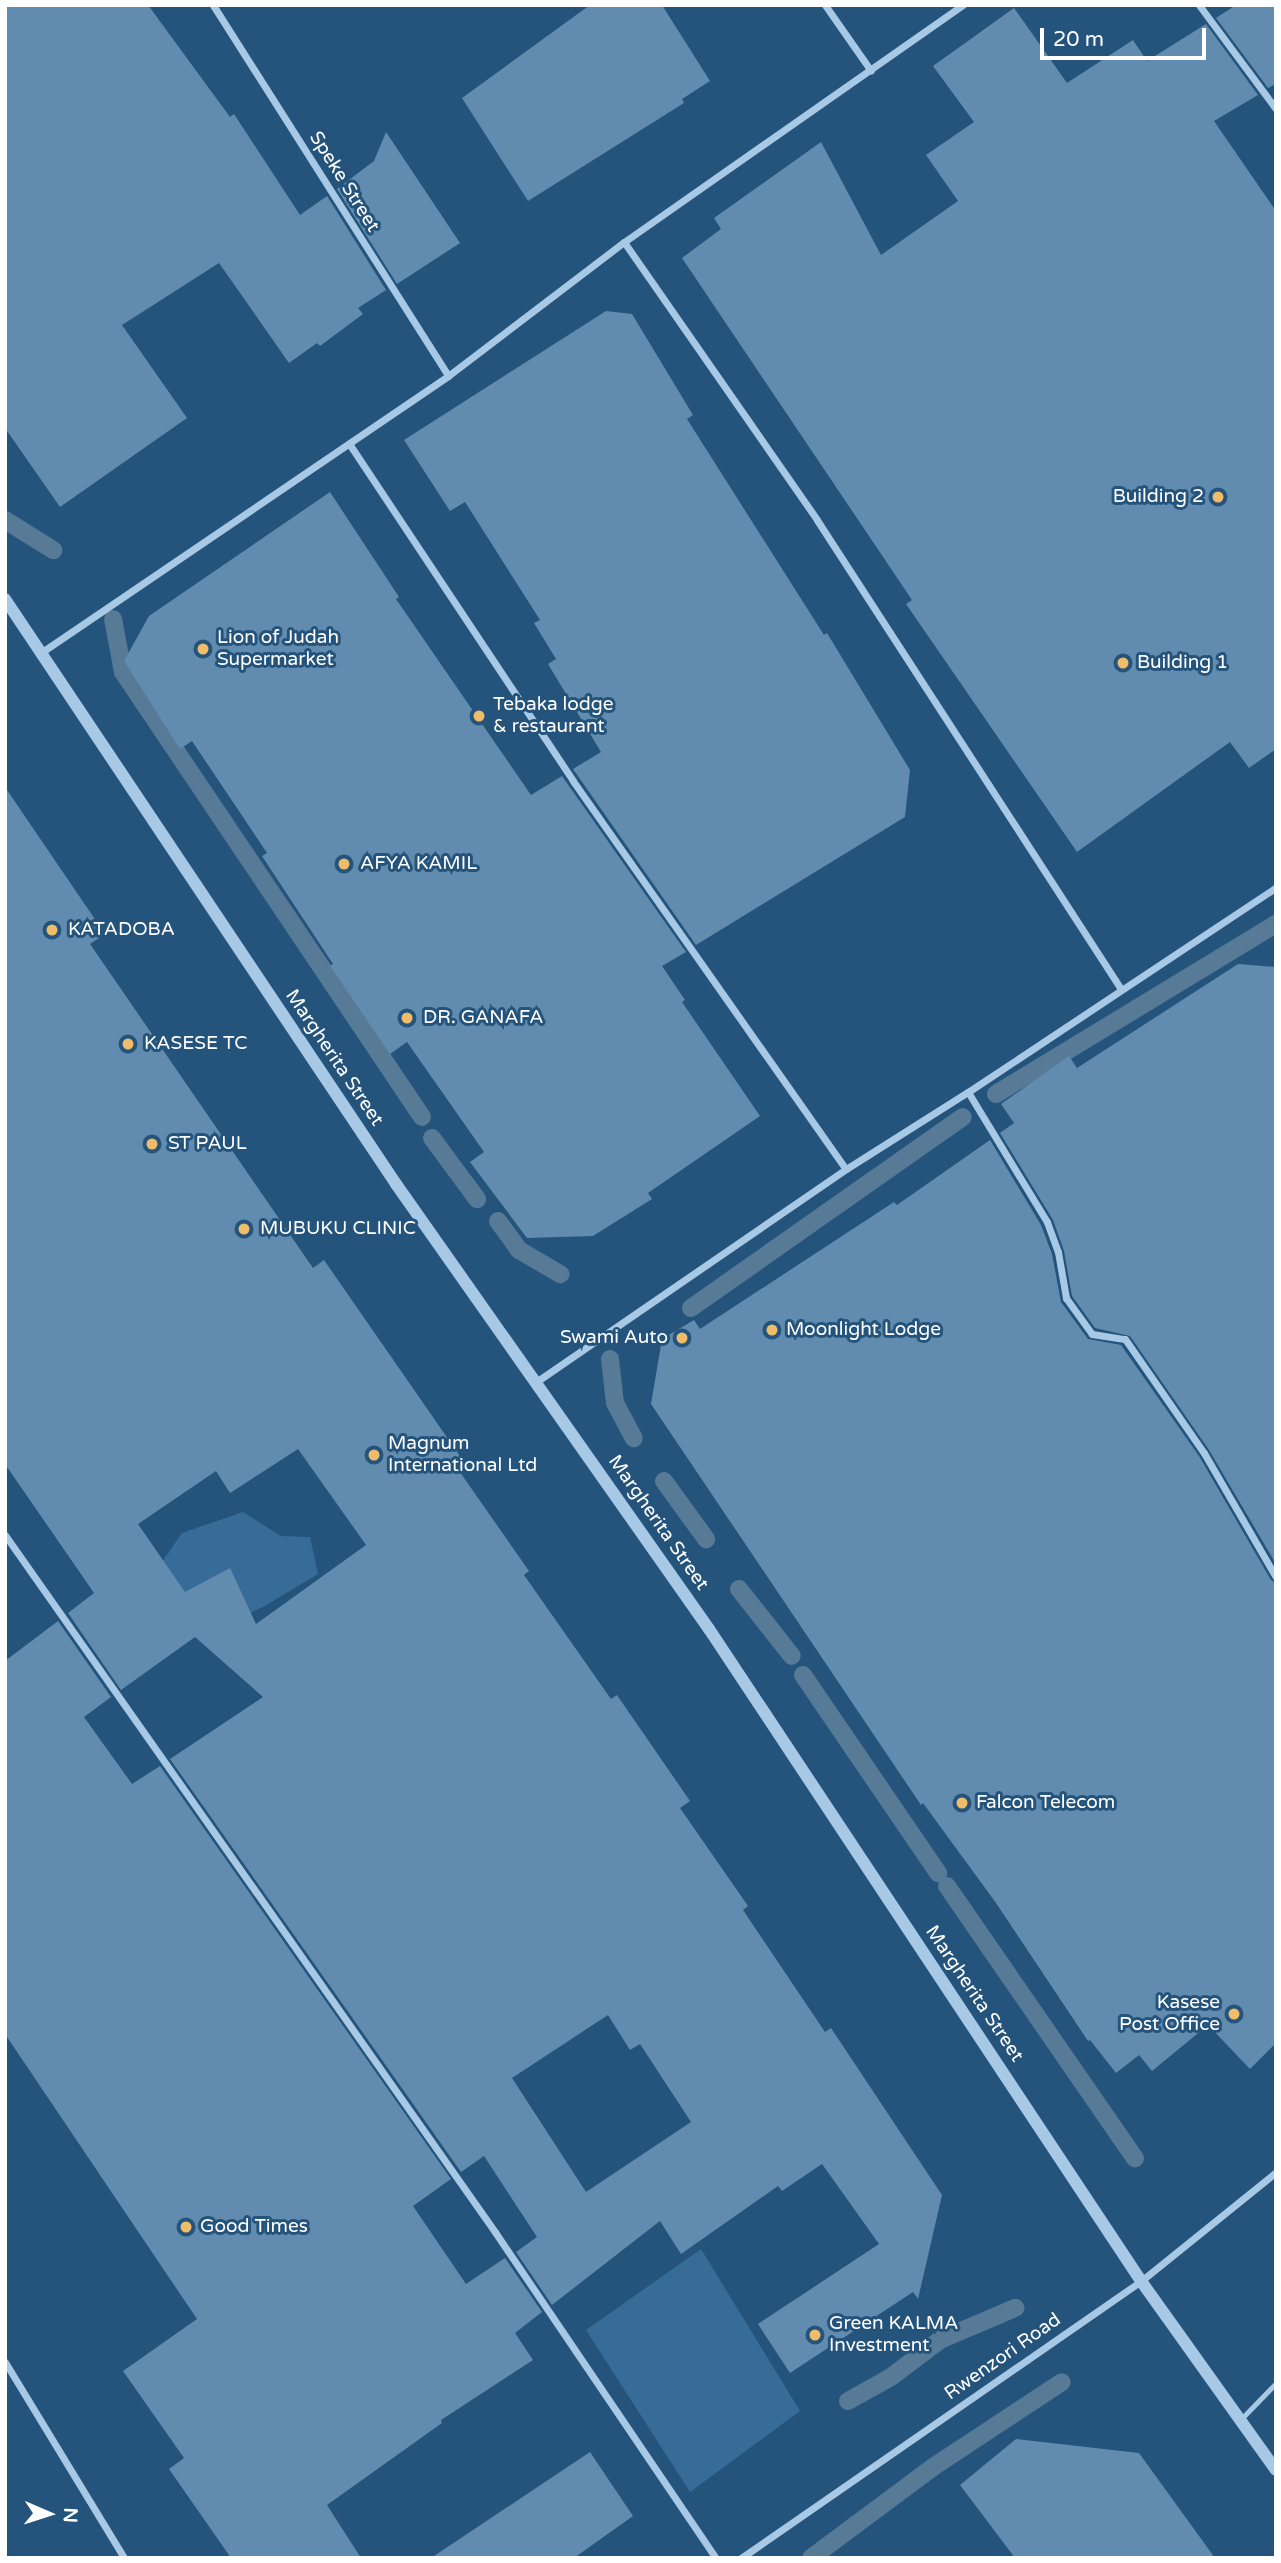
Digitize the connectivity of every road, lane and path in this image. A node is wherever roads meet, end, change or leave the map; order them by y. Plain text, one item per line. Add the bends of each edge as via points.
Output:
1 (213, 5) edge
2 (825, 5) edge
3 (963, 5) edge
4 (1199, 5) edge
5 (871, 71) junction
6 (1276, 109) edge
7 (624, 242) junction
8 (448, 376) junction
9 (350, 445) junction
10 (5, 599) edge
11 (42, 652) junction
12 (1276, 887) edge
13 (1121, 989) junction
14 (968, 1092) junction
15 (846, 1168) junction
16 (536, 1382) junction
17 (5, 1535) edge
18 (1276, 1577) edge
19 (1276, 2172) edge
20 (1141, 2281) junction
21 (5, 2362) edge
22 (1276, 2383) edge
23 (1238, 2422) junction
24 (1276, 2470) edge
25 (124, 2558) edge
26 (716, 2558) edge
27 (741, 2558) edge

1 - 8 street, Speke Street
2 - 5 street
3 - 5 street
4 - 6 street
5 - 7 street
7 - 8 street
7 - 13 street via 817,520
8 - 9 street
9 - 11 street
9 - 15 street via 573,781
10 - 11 street, Margherita Street
11 - 16 street, Margherita Street via 357,1127
12 - 13 street
13 - 14 street
14 - 15 street
14 - 18 street via 1047,1222 1066,1298 1092,1334 1125,1339 1205,1452
15 - 16 street
16 - 20 street, Margherita Street via 709,1629
17 - 26 street via 495,2232
19 - 20 street, Rwenzori Road
20 - 23 street, Margherita Street
20 - 27 street, Rwenzori Road
21 - 25 street
22 - 23 lane
23 - 24 street, Margherita Street

